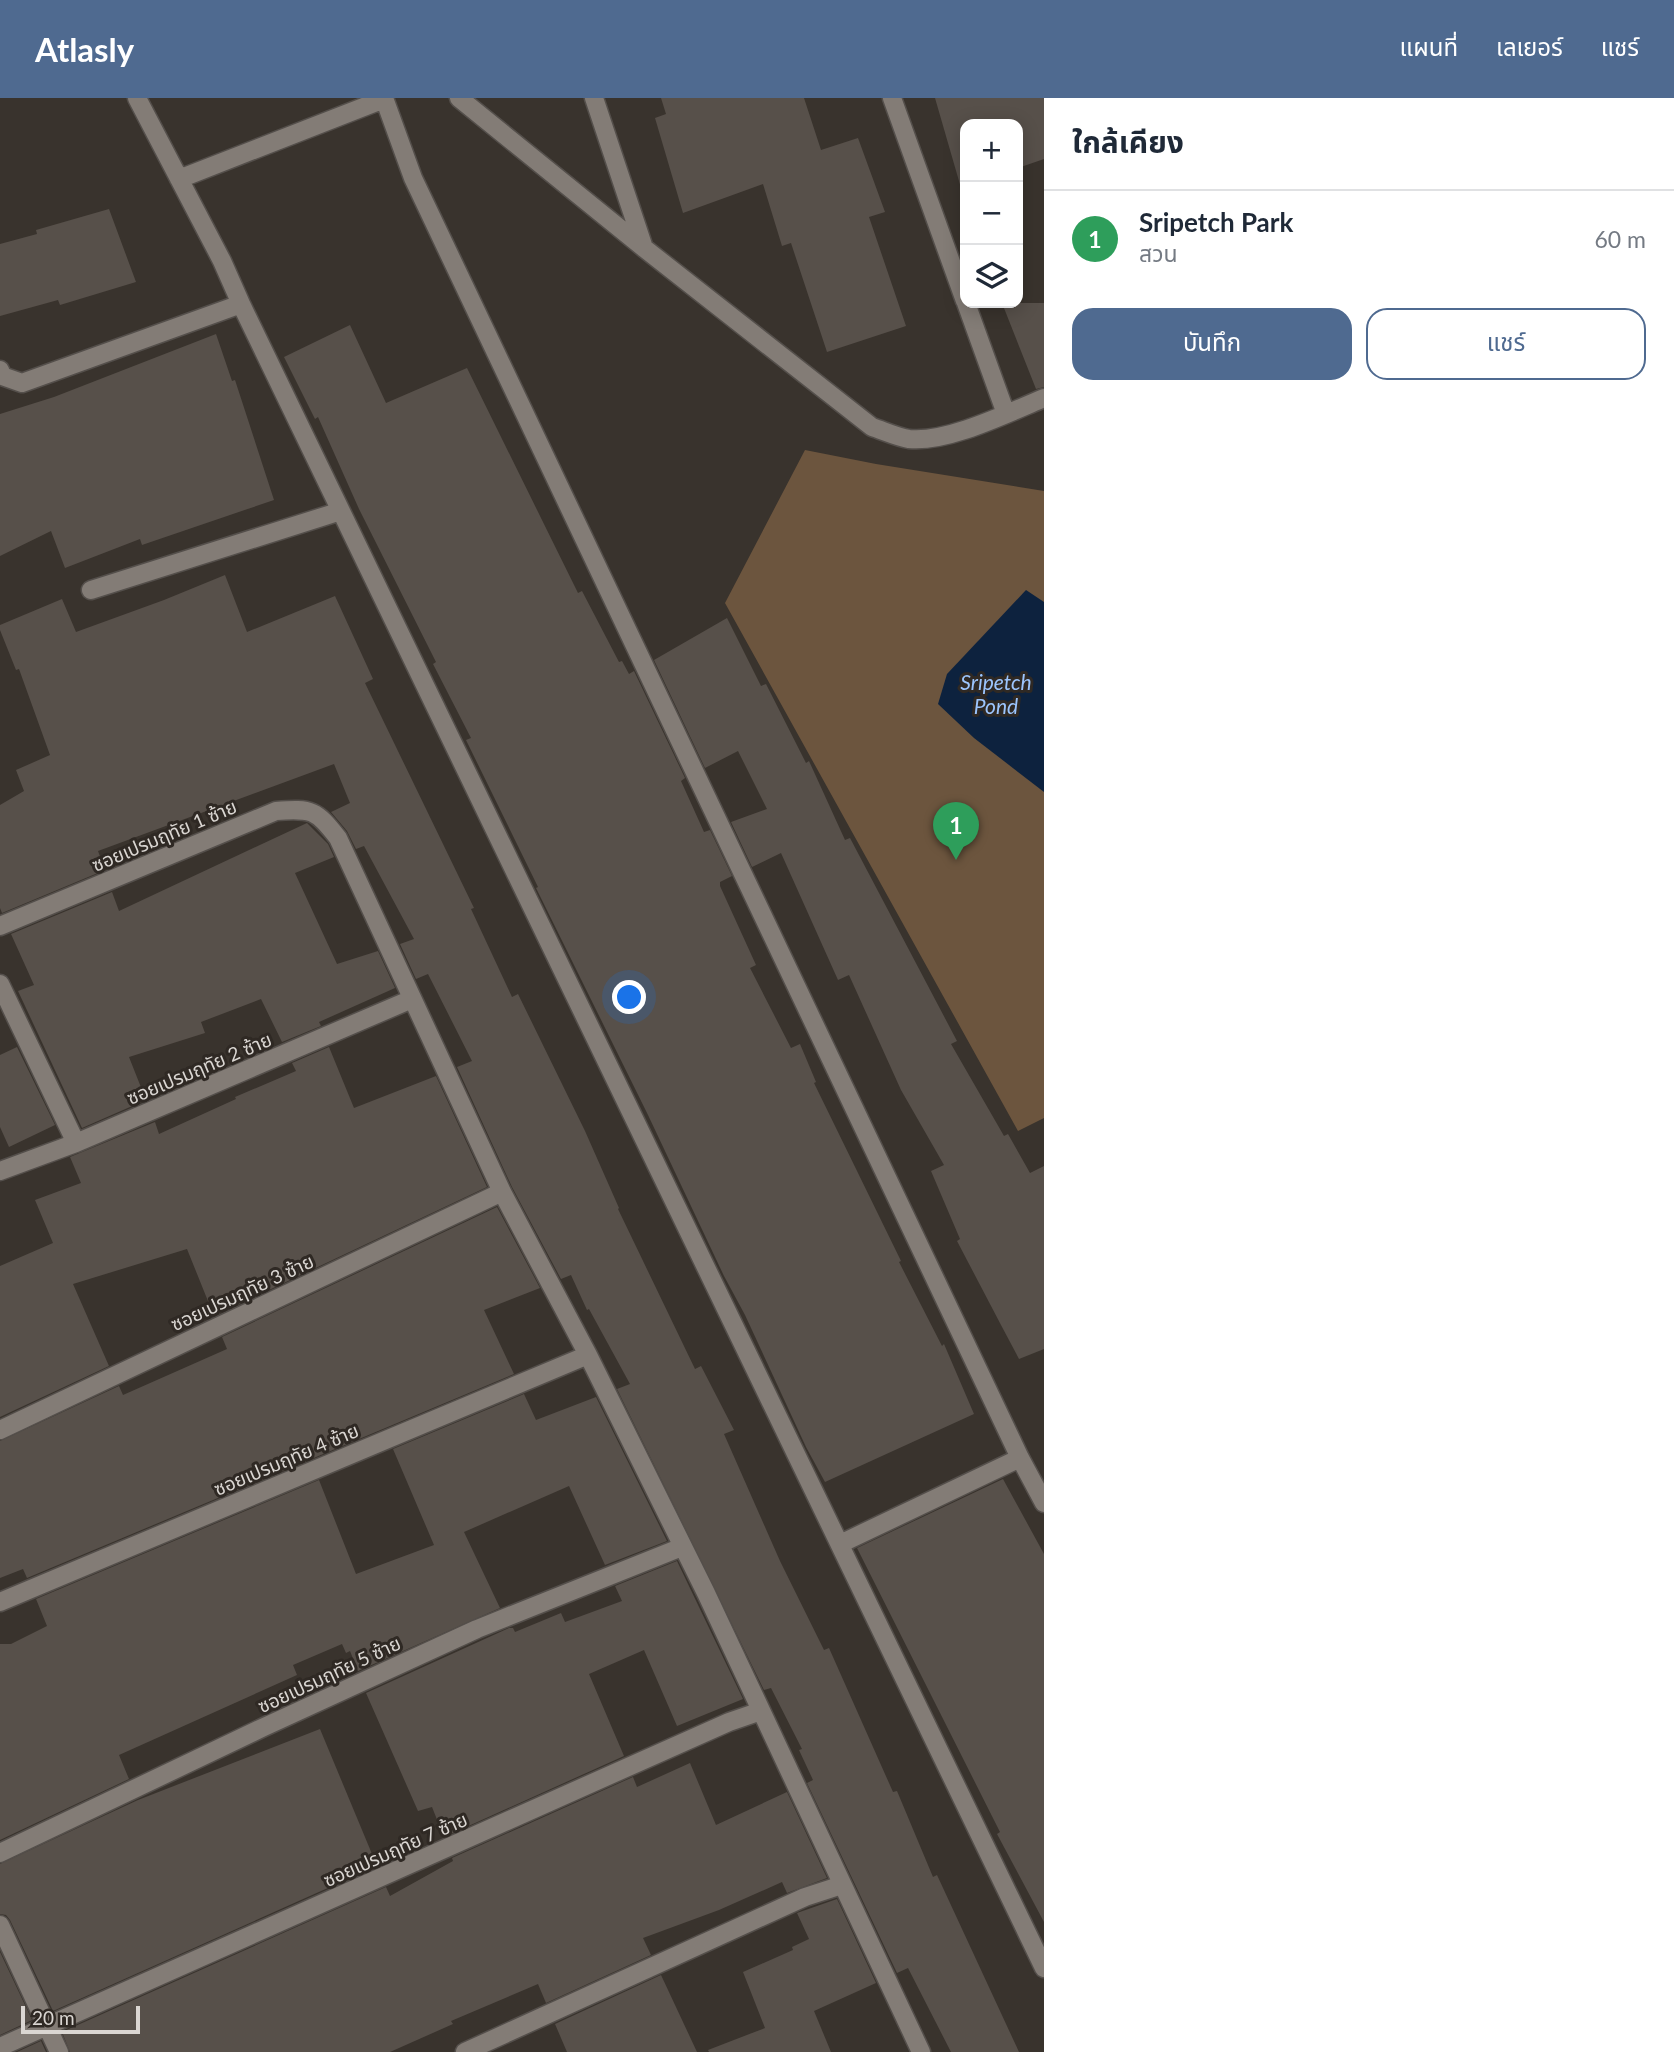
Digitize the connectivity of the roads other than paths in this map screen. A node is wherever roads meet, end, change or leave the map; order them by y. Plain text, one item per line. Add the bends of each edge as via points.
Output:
1 (137, 98) edge
2 (384, 98) edge
3 (459, 98) edge
4 (594, 98) edge
5 (892, 98) edge
6 (179, 178) junction
7 (644, 248) junction
8 (960, 285) edge
9 (241, 304) junction
10 (968, 308) edge
11 (0, 370) edge
12 (1044, 398) edge
13 (1006, 414) junction
14 (341, 511) junction
15 (91, 590) dead end
16 (0, 926) edge
17 (0, 984) edge
18 (412, 999) junction
19 (76, 1143) junction
20 (0, 1171) edge
21 (502, 1192) junction
22 (588, 1355) junction
23 (0, 1430) edge
24 (1020, 1458) junction
25 (1044, 1503) edge
26 (840, 1544) junction
27 (682, 1547) junction
28 (0, 1602) edge
29 (761, 1711) junction
30 (0, 1853) edge
31 (842, 1885) junction
32 (0, 1925) edge
33 (1044, 1968) edge
34 (47, 2027) junction
35 (0, 2047) edge
36 (59, 2052) edge
37 (465, 2052) edge
38 (920, 2052) edge

1 - 6 street
2 - 6 street
2 - 24 street via 413,177
3 - 7 street
4 - 7 street
5 - 8 street
6 - 9 street
7 - 13 street via 872,428 907,439 930,439
9 - 11 street via 22,383 2,376
9 - 14 street
10 - 13 street
12 - 13 street
14 - 15 street
14 - 26 street
16 - 18 street, ซอยเปรมฤทัย 1 ซ้าย via 276,811 300,809 321,816 338,838
17 - 19 street
18 - 19 street, ซอยเปรมฤทัย 2 ซ้าย
18 - 21 street, ซอยเปรมฤทัย 1 ซ้าย
19 - 20 street, ซอยเปรมฤทัย 2 ซ้าย
21 - 22 street, ซอยเปรมฤทัย 1 ซ้าย
21 - 23 street, ซอยเปรมฤทัย 3 ซ้าย
22 - 27 street, ซอยเปรมฤทัย 1 ซ้าย
22 - 28 street, ซอยเปรมฤทัย 4 ซ้าย
24 - 25 street
24 - 26 street
26 - 33 street
27 - 29 street, ซอยเปรมฤทัย 1 ซ้าย
27 - 30 street, ซอยเปรมฤทัย 5 ซ้าย via 478,1629
29 - 31 street, ซอยเปรมฤทัย 1 ซ้าย
29 - 34 street, ซอยเปรมฤทัย 7 ซ้าย
31 - 37 street via 805,1897
31 - 38 street, ซอยเปรมฤทัย 1 ซ้าย
32 - 34 street
34 - 35 street, ซอยเปรมฤทัย 7 ซ้าย
34 - 36 street

